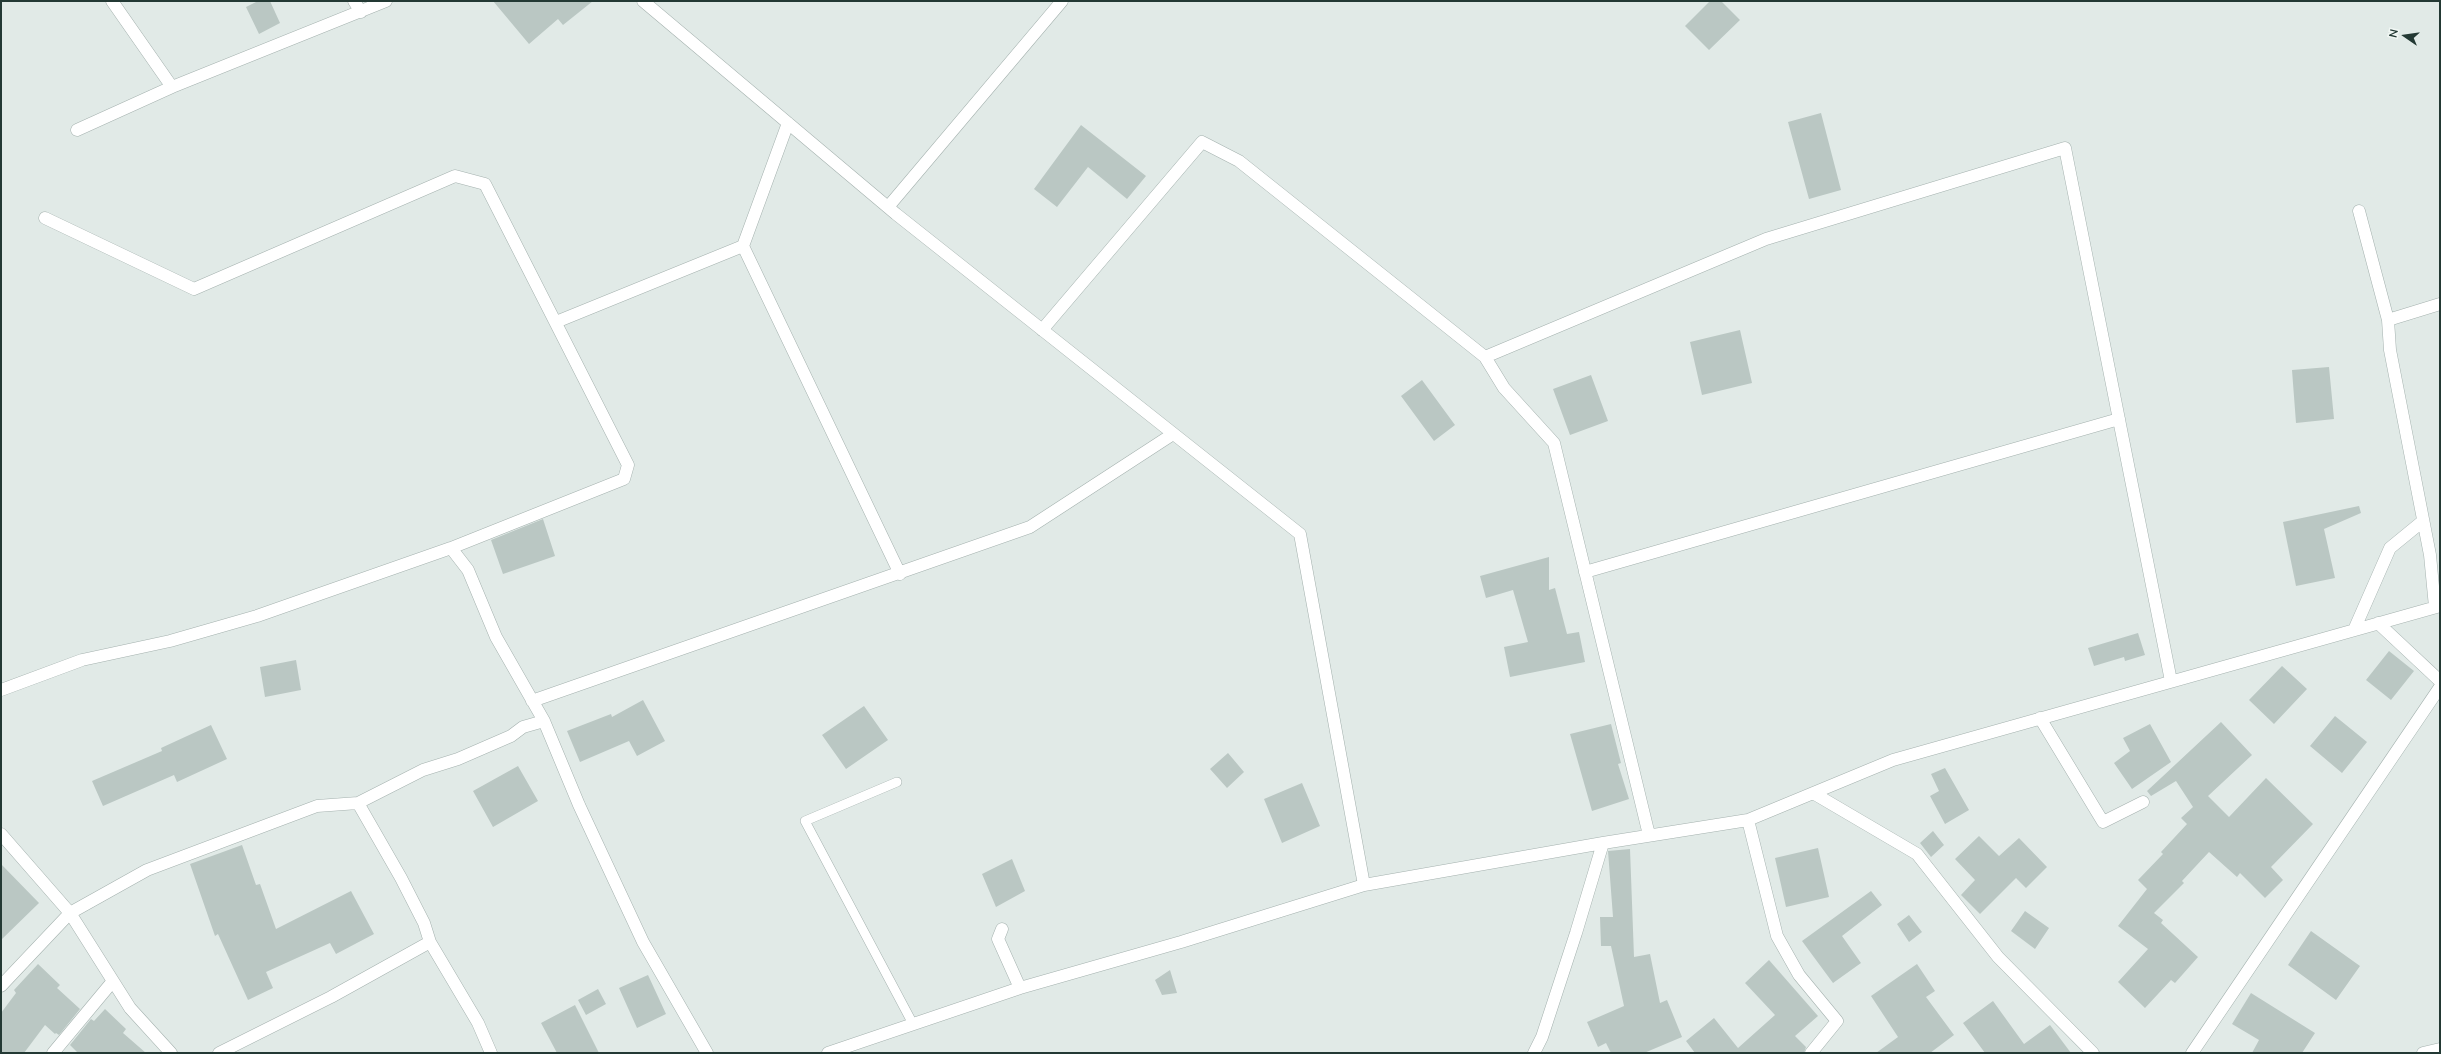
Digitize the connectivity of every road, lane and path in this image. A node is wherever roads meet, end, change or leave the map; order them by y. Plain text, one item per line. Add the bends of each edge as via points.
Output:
1 (112, 1) edge
2 (354, 1) edge
3 (386, 1) edge
4 (643, 1) edge
5 (1062, 1) edge
6 (361, 12) junction
7 (172, 87) junction
8 (788, 123) junction
9 (77, 130) dead end
10 (888, 207) junction
11 (2359, 211) dead end
12 (45, 218) dead end
13 (743, 246) junction
14 (2440, 304) edge
15 (2388, 320) junction
16 (556, 322) junction
17 (1042, 330) junction
18 (1485, 357) junction
19 (2119, 419) junction
20 (1173, 434) junction
21 (2423, 521) junction
22 (451, 548) junction
23 (1586, 572) junction
24 (900, 574) junction
25 (2437, 607) edge
26 (2378, 623) junction
27 (2354, 630) junction
28 (2171, 681) junction
29 (2440, 681) edge
30 (2440, 687) edge
31 (1, 690) edge
32 (532, 701) junction
33 (2040, 718) junction
34 (544, 721) junction
35 (896, 782) dead end
36 (1813, 793) junction
37 (2143, 802) dead end
38 (358, 803) junction
39 (1748, 820) junction
40 (1, 834) edge
41 (1649, 835) junction
42 (1603, 843) junction
43 (1364, 885) junction
44 (70, 913) junction
45 (1002, 929) dead end
46 (430, 942) junction
47 (113, 981) junction
48 (1, 986) edge
49 (1020, 988) junction
50 (914, 1024) junction
51 (2440, 1049) edge
52 (53, 1053) edge
53 (171, 1053) edge
54 (219, 1053) edge
55 (491, 1053) edge
56 (707, 1053) edge
57 (828, 1053) edge
58 (1534, 1053) edge
59 (1811, 1053) edge
60 (2093, 1053) edge
61 (2192, 1053) edge
62 (2423, 1053) edge

1 - 7 street
2 - 6 street
3 - 6 street
4 - 8 street
5 - 10 street
6 - 7 street
7 - 9 street
8 - 10 street
8 - 13 street
10 - 17 street
11 - 15 street
12 - 16 street via 194,289 455,176 485,184
13 - 16 street
13 - 24 street
14 - 15 street
15 - 21 street via 2390,350
16 - 22 street via 628,465 624,479
17 - 18 street via 1202,142 1239,161
17 - 20 street
18 - 19 street via 1766,239 2065,148
18 - 23 street via 1504,388 1554,443
19 - 23 street
19 - 28 street
20 - 24 street via 1030,527
20 - 43 street via 1300,534
21 - 25 street
21 - 27 street via 2390,548
22 - 31 street via 257,616 170,641 82,660
22 - 32 street via 468,570 496,637
23 - 41 street
24 - 32 street
25 - 26 street
26 - 27 street
26 - 29 street
27 - 28 street
28 - 33 street
30 - 61 street
32 - 34 street
33 - 36 street via 1893,760
33 - 37 street via 2104,822
34 - 38 street via 523,727 511,736 458,759 423,770
34 - 56 street via 579,805 643,942
35 - 50 lane via 805,821
36 - 39 street
36 - 60 street via 1917,854 1998,957
38 - 44 street via 317,806 147,870
38 - 46 street via 401,878 424,923
39 - 41 street
39 - 59 street via 1777,936 1799,975 1837,1021
40 - 44 street
41 - 42 street
42 - 43 street
42 - 58 street via 1574,940 1542,1037
43 - 49 street via 1181,942
44 - 47 street
44 - 48 street
45 - 49 street via 998,939
46 - 54 street via 331,997
46 - 55 street via 478,1023
47 - 52 street
47 - 53 street via 130,1008
49 - 50 street
50 - 57 street
51 - 62 street

